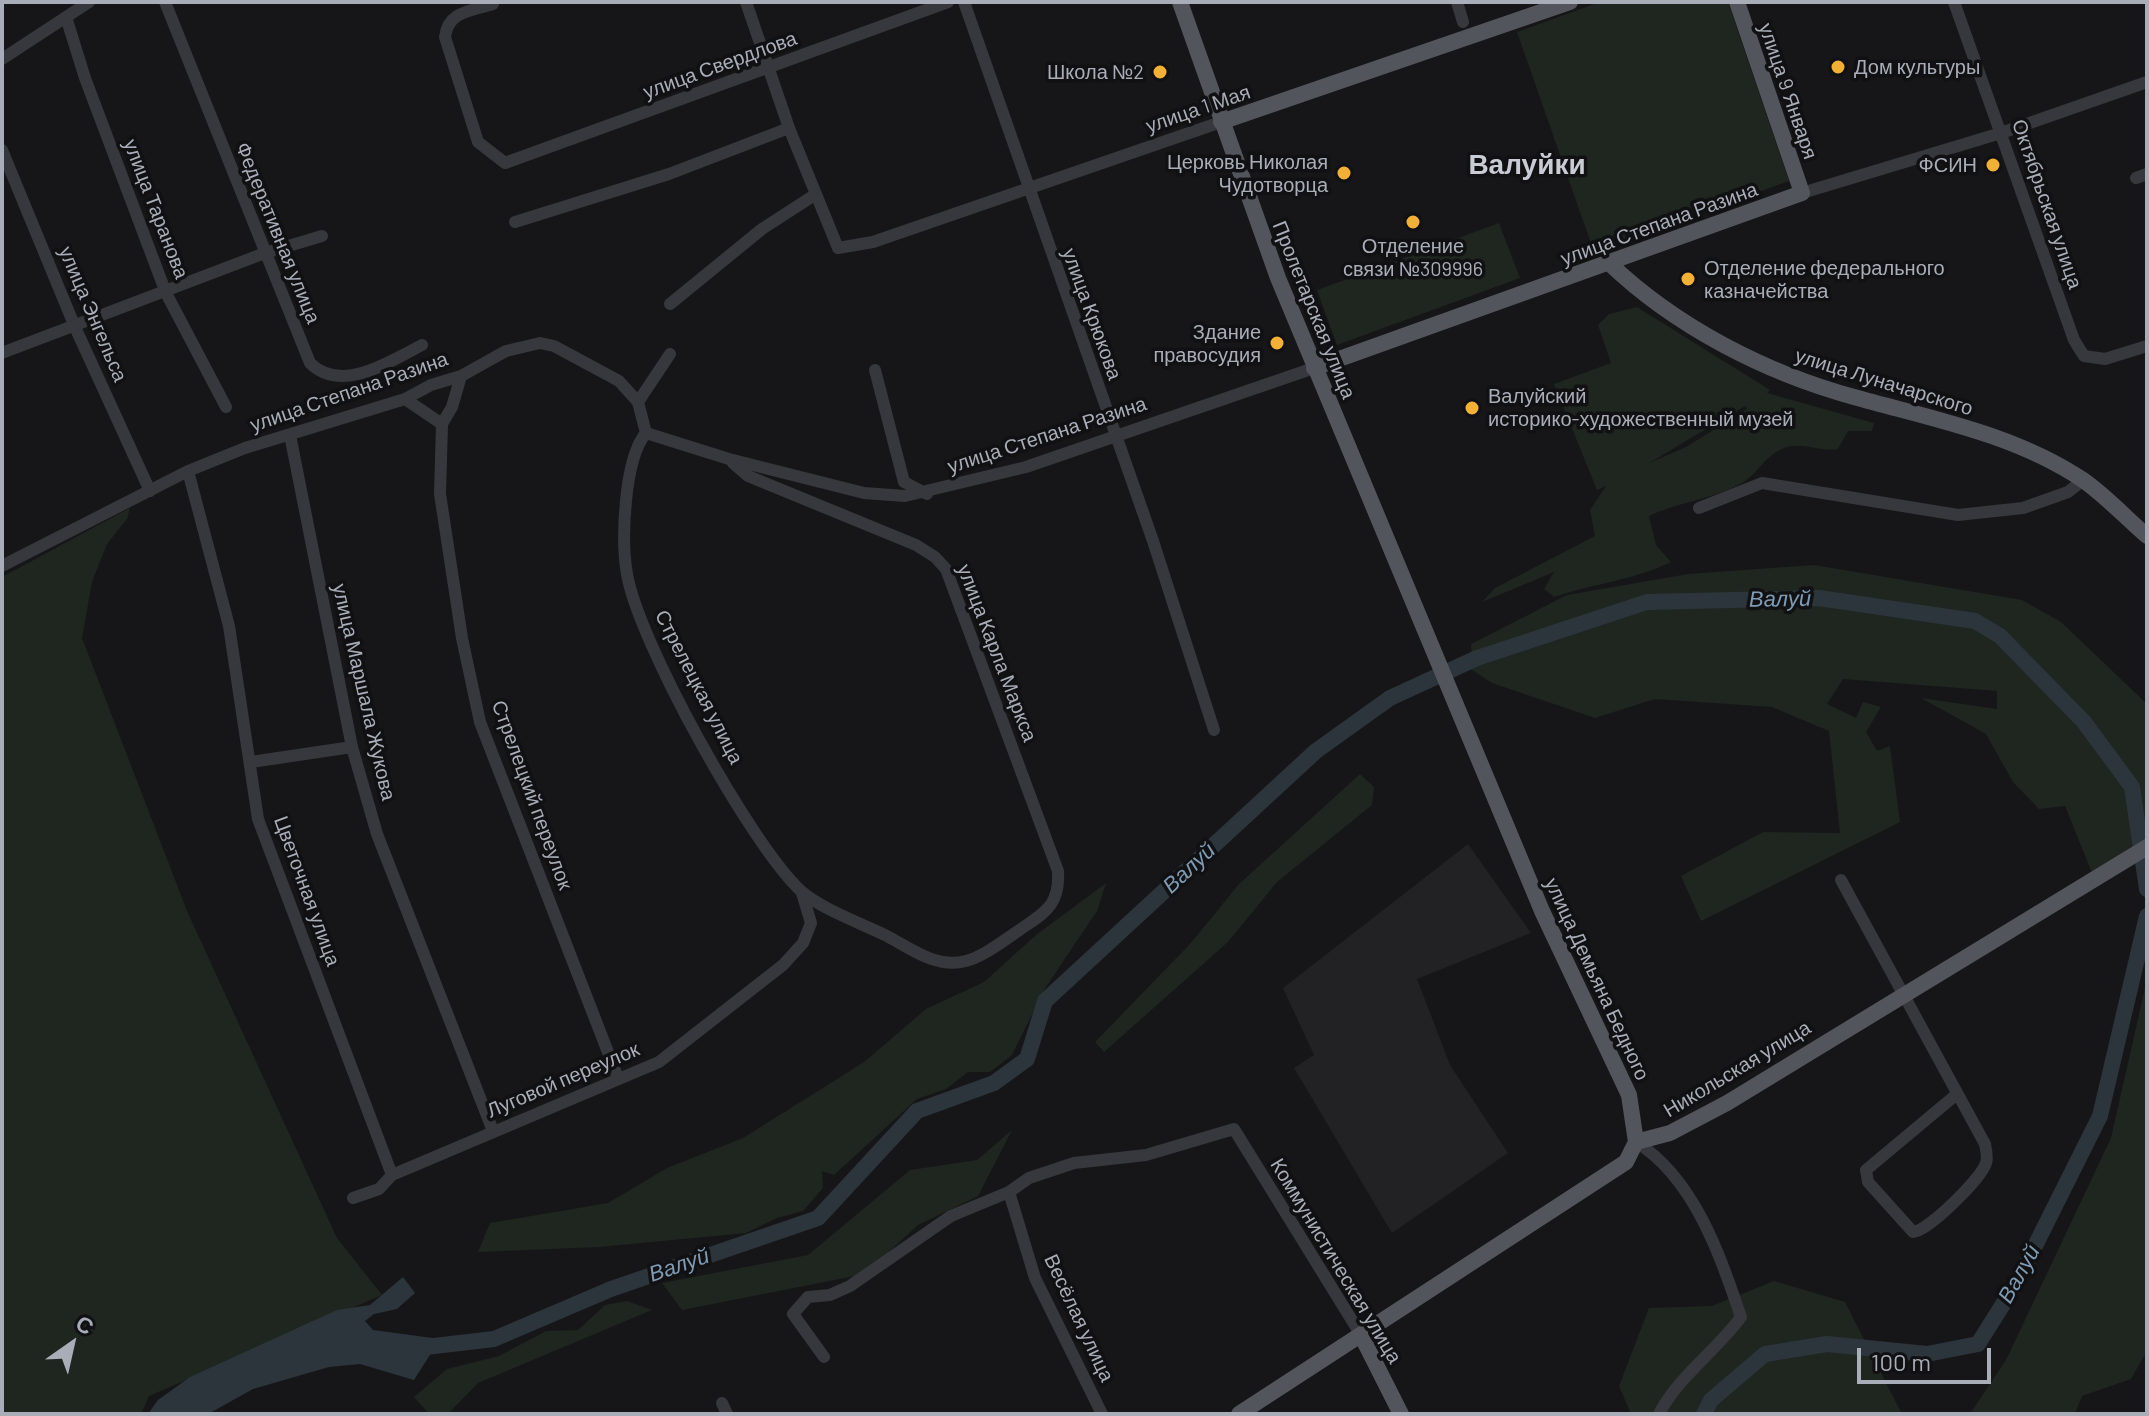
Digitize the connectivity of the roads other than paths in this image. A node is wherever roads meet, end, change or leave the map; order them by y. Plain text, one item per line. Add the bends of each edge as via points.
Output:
1 (89, 2) edge
2 (165, 2) edge
3 (746, 2) edge
4 (948, 2) edge
5 (964, 2) edge
6 (1180, 2) edge
7 (1457, 2) edge
8 (1570, 2) edge
9 (1737, 2) edge
10 (1954, 2) edge
11 (493, 4) edge
12 (66, 17) junction
13 (1463, 22) dead end
14 (2, 59) edge
15 (769, 69) junction
16 (2147, 82) edge
17 (1221, 122) junction
18 (789, 128) junction
19 (2001, 133) junction
20 (2, 150) edge
21 (1026, 187) junction
22 (1802, 193) junction
23 (816, 194) junction
24 (515, 222) dead end
25 (322, 236) dead end
26 (265, 253) junction
27 (1609, 263) junction
28 (166, 293) junction
29 (670, 304) dead end
30 (75, 327) junction
31 (422, 345) dead end
32 (2147, 346) edge
33 (2, 353) edge
34 (670, 354) dead end
35 (1314, 368) junction
36 (875, 370) dead end
37 (461, 376) junction
38 (405, 399) junction
39 (638, 402) junction
40 (226, 407) dead end
41 (442, 424) junction
42 (646, 433) junction
43 (290, 435) junction
44 (1114, 435) junction
45 (729, 459) junction
46 (188, 471) junction
47 (2083, 480) junction
48 (150, 491) junction
49 (927, 494) junction
50 (1699, 508) dead end
51 (2147, 536) edge
52 (2, 566) edge
53 (1214, 730) dead end
54 (1466, 732) joint
55 (352, 747) junction
56 (251, 762) junction
57 (2147, 847) edge
58 (1841, 880) dead end
59 (802, 893) junction
60 (1903, 993) junction
61 (618, 1078) junction
62 (1957, 1094) junction
63 (493, 1131) junction
64 (1636, 1142) junction
65 (392, 1175) junction
66 (1009, 1192) junction
67 (353, 1198) dead end
68 (1361, 1335) junction
69 (824, 1357) dead end
70 (1662, 1408) edge
71 (1102, 1414) edge
72 (1239, 1414) edge
73 (1401, 1414) edge

1 - 12 street
2 - 26 street, Федеративная улица
3 - 15 street
4 - 15 street, улица Свердлова
5 - 21 street, улица Крюкова
6 - 17 main road, Пролетарская улица
7 - 13 street
8 - 17 main road, улица 1 Мая
9 - 22 main road, улица 9 Января
10 - 19 street, Октябрьская улица
11 - 15 street, улица Свердлова via 453,16 445,37 478,142 505,163
12 - 14 street
12 - 28 street, улица Таранова
15 - 18 street
16 - 19 street, улица Степана Разина
17 - 21 street, улица 1 Мая
17 - 35 main road, Пролетарская улица
18 - 23 street
18 - 24 street via 669,174
19 - 22 street, улица Степана Разина
19 - 32 street, Октябрьская улица via 2084,356 2105,359
20 - 30 street, улица Энгельса
21 - 23 street, улица 1 Мая via 873,242 838,248
21 - 44 street, улица Крюкова
22 - 27 main road, улица Степана Разина
23 - 29 street via 762,229
25 - 26 street
26 - 28 street
26 - 31 street, Федеративная улица via 310,363 327,377 378,367
27 - 35 main road, улица Степана Разина
27 - 47 main road, улица Луначарского via 1654,301 1756,361 1842,393 1985,433
28 - 30 street
28 - 40 street, улица Таранова
30 - 33 street
30 - 48 street, улица Энгельса
34 - 39 street
35 - 44 street, улица Степана Разина
35 - 54 main road, Пролетарская улица
36 - 49 street via 904,482
37 - 38 street, улица Степана Разина
37 - 39 street, улица Степана Разина via 506,351 540,343 619,381
37 - 41 street, Стрелецкий переулок
38 - 41 street
38 - 43 street, улица Степана Разина
39 - 42 street
41 - 61 street, Стрелецкий переулок via 440,494 480,722
42 - 45 street, улица Степана Разина
42 - 59 street, Стрелецкая улица via 632,456 627,511 627,574 643,624 710,757 763,844
43 - 46 street, улица Степана Разина
43 - 55 street, улица Маршала Жукова
44 - 49 street, улица Степана Разина via 1026,467
44 - 53 street, улица Крюкова
45 - 49 street, улица Степана Разина via 864,493
45 - 59 street, улица Карла Маркса via 748,476 916,545 946,569 1058,871 1059,891 1049,910 1005,940 965,961 940,962
46 - 48 street, улица Степана Разина
46 - 56 street, Цветочная улица via 229,626
47 - 50 street via 2068,492 2023,508 1958,515 1762,483
47 - 51 main road, улица Луначарского
48 - 52 street, улица Степана Разина
54 - 64 main road, улица Демьяна Бедного via 1629,1095
55 - 56 street
55 - 63 street, улица Маршала Жукова via 377,834
56 - 65 street, Цветочная улица via 258,819
57 - 60 main road, Никольская улица
58 - 60 street
59 - 61 street, Луговой переулок via 811,923 803,943 783,965 659,1062
60 - 62 street
60 - 64 main road, Никольская улица via 1727,1103 1670,1133
61 - 63 street, Луговой переулок
62 - 62 street via 1985,1144 1986,1164 1932,1224 1913,1232 1868,1182 1866,1170
63 - 65 street, Луговой переулок
64 - 68 main road via 1626,1162
64 - 70 street via 1658,1156 1697,1211 1741,1317
65 - 67 street, Луговой переулок via 379,1189
66 - 68 street, Коммунистическая улица via 1029,1178 1074,1163 1146,1155 1234,1129
66 - 69 street via 951,1216 850,1286 808,1297 797,1306 793,1314
66 - 71 street, Весёлая улица via 1035,1278
68 - 72 main road
68 - 73 main road, Коммунистическая улица

